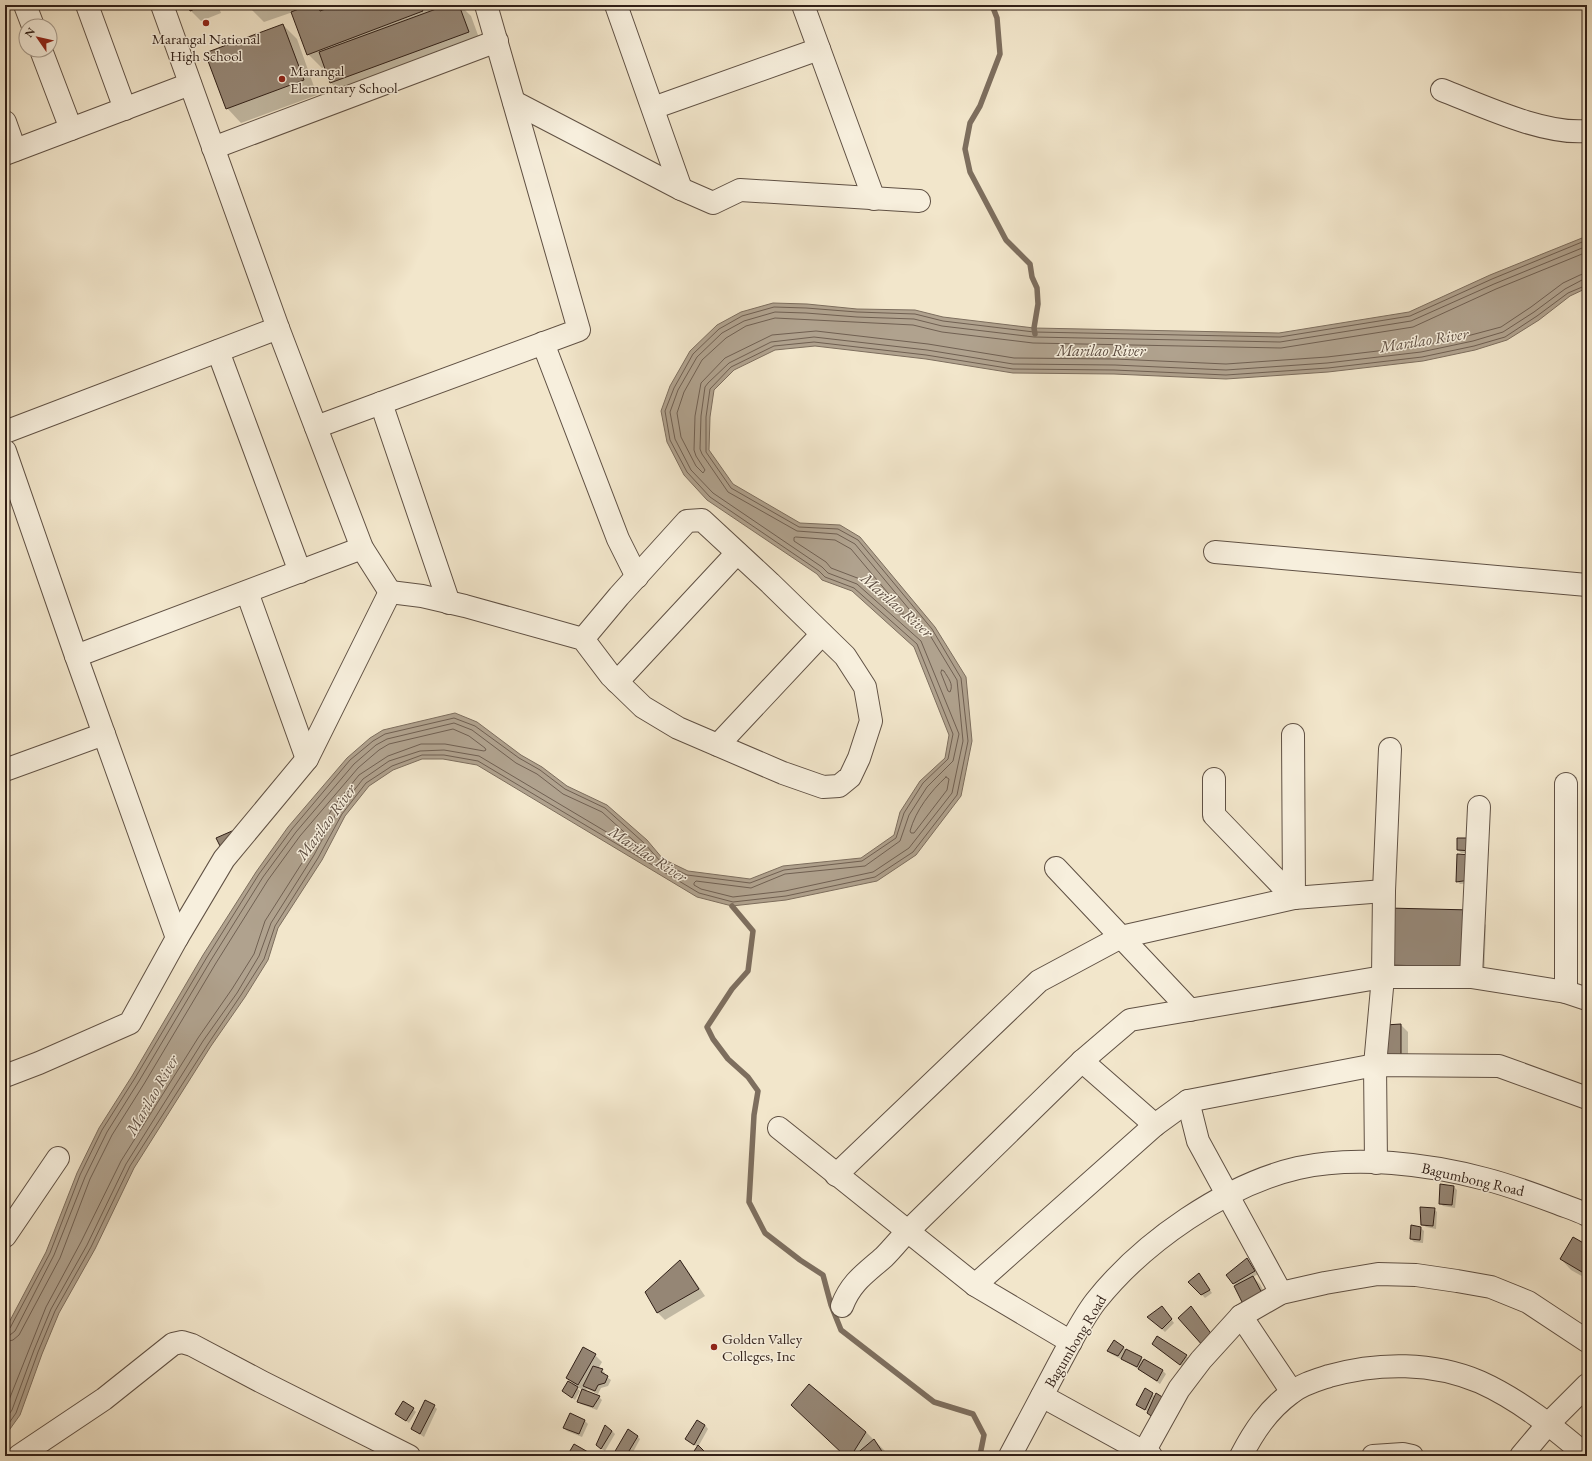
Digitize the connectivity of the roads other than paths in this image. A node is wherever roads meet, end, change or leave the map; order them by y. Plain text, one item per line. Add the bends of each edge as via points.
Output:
1 (25, 5) edge
2 (87, 5) edge
3 (162, 5) edge
4 (486, 5) edge
5 (616, 5) edge
6 (803, 5) edge
7 (29, 18) edge
8 (497, 41) junction
9 (819, 49) junction
10 (44, 58) edge
11 (190, 84) junction
12 (1442, 90) dead end
13 (514, 102) junction
14 (653, 108) junction
15 (125, 109) junction
16 (5, 122) edge
17 (70, 129) junction
18 (1587, 131) edge
19 (213, 148) junction
20 (10, 152) edge
21 (680, 189) junction
22 (874, 199) junction
23 (919, 201) dead end
24 (278, 328) junction
25 (543, 343) junction
26 (218, 350) junction
27 (381, 403) junction
28 (316, 427) junction
29 (5, 432) edge
30 (6, 458) edge
31 (362, 548) junction
32 (1215, 552) dead end
33 (737, 553) junction
34 (300, 572) junction
35 (636, 577) junction
36 (1587, 584) edge
37 (247, 592) junction
38 (390, 592) junction
39 (449, 602) junction
40 (822, 634) junction
41 (583, 639) junction
42 (76, 656) junction
43 (617, 682) junction
44 (104, 734) junction
45 (1293, 735) dead end
46 (718, 745) junction
47 (1390, 749) dead end
48 (307, 759) junction
49 (5, 770) edge
50 (1214, 779) dead end
51 (1566, 784) dead end
52 (1479, 807) dead end
53 (1056, 868) dead end
54 (1384, 891) junction
55 (1294, 898) junction
56 (1121, 937) junction
57 (177, 938) junction
58 (1384, 977) junction
59 (1471, 977) junction
60 (1566, 992) junction
61 (1587, 999) edge
62 (1190, 1010) junction
63 (1082, 1061) junction
64 (1375, 1065) junction
65 (5, 1076) edge
66 (1587, 1098) edge
67 (1188, 1101) junction
68 (1155, 1125) junction
69 (779, 1128) dead end
70 (58, 1158) dead end
71 (1376, 1163) junction
72 (836, 1175) junction
73 (1227, 1196) junction
74 (1586, 1212) edge
75 (907, 1232) junction
76 (5, 1236) edge
77 (975, 1284) junction
78 (1281, 1293) junction
79 (842, 1306) dead end
80 (1241, 1316) junction
81 (1587, 1341) edge
82 (1071, 1342) junction
83 (1587, 1385) edge
84 (1292, 1392) junction
85 (1042, 1396) junction
86 (1548, 1424) junction
87 (1148, 1454) edge
88 (19, 1456) edge
89 (407, 1456) edge
90 (1010, 1456) edge
91 (1241, 1456) edge
92 (1373, 1456) edge
93 (1412, 1456) edge
94 (1521, 1456) edge
95 (1587, 1456) edge

1 - 7 street
2 - 15 street
3 - 11 street
4 - 8 street
5 - 14 street
6 - 9 street
8 - 13 street
8 - 19 street
9 - 14 street
9 - 22 street
10 - 17 street
11 - 15 street
11 - 19 street
12 - 18 street via 1539,126 1572,132
13 - 21 street
13 - 25 street via 579,330
14 - 21 street
15 - 17 street
16 - 20 street
17 - 20 street
19 - 24 street
21 - 22 street via 713,203 740,190
22 - 23 street
24 - 26 street
24 - 28 street
25 - 27 street
25 - 35 street via 618,539
26 - 29 street
26 - 34 street
27 - 28 street
27 - 39 street
28 - 31 street
30 - 42 street
31 - 34 street
31 - 38 street
32 - 36 street
33 - 35 street via 702,520 688,521
33 - 40 street
33 - 43 street
34 - 37 street
35 - 41 street
37 - 42 street
37 - 48 street
38 - 39 street
38 - 48 street
39 - 41 street
40 - 46 street
40 - 46 street via 845,656 865,687 871,721 850,777 840,786 823,787
41 - 43 street
42 - 44 street
43 - 46 street via 643,707 678,728
44 - 49 street
44 - 57 street
45 - 55 street
47 - 54 street
48 - 57 street via 224,859
50 - 55 street via 1214,815
51 - 60 street
52 - 59 street
53 - 56 street
54 - 55 street
54 - 58 street
55 - 56 street
56 - 62 street
56 - 72 street via 1039,981
57 - 65 street via 130,1024
58 - 59 street
58 - 62 street
58 - 64 street
59 - 60 street
60 - 61 street
62 - 63 street via 1130,1020
63 - 68 street
63 - 75 street
64 - 66 street via 1499,1066
64 - 67 street
64 - 71 street
67 - 68 street
67 - 73 street via 1198,1141
68 - 77 street
69 - 72 street
70 - 76 street
71 - 73 street, Bagumbong Road via 1325,1164 1300,1168 1256,1182
71 - 74 street, Bagumbong Road via 1410,1165 1470,1175
72 - 75 street
73 - 78 street
73 - 82 street, Bagumbong Road via 1164,1235 1127,1267 1095,1303
75 - 77 street
75 - 79 street via 854,1284 846,1294
77 - 82 street
78 - 80 street
78 - 81 street via 1378,1274 1416,1275 1457,1281 1491,1287 1528,1302
80 - 84 street
80 - 87 street via 1200,1360 1179,1389
82 - 85 street, Bagumbong Road
83 - 86 street
84 - 86 street via 1316,1380 1344,1372 1380,1366 1414,1366 1449,1372 1480,1382 1519,1403
84 - 91 street via 1271,1410 1252,1434
85 - 87 street
85 - 90 street, Bagumbong Road
86 - 94 street
86 - 95 street
88 - 89 street via 104,1400 173,1344 182,1342
92 - 93 street

